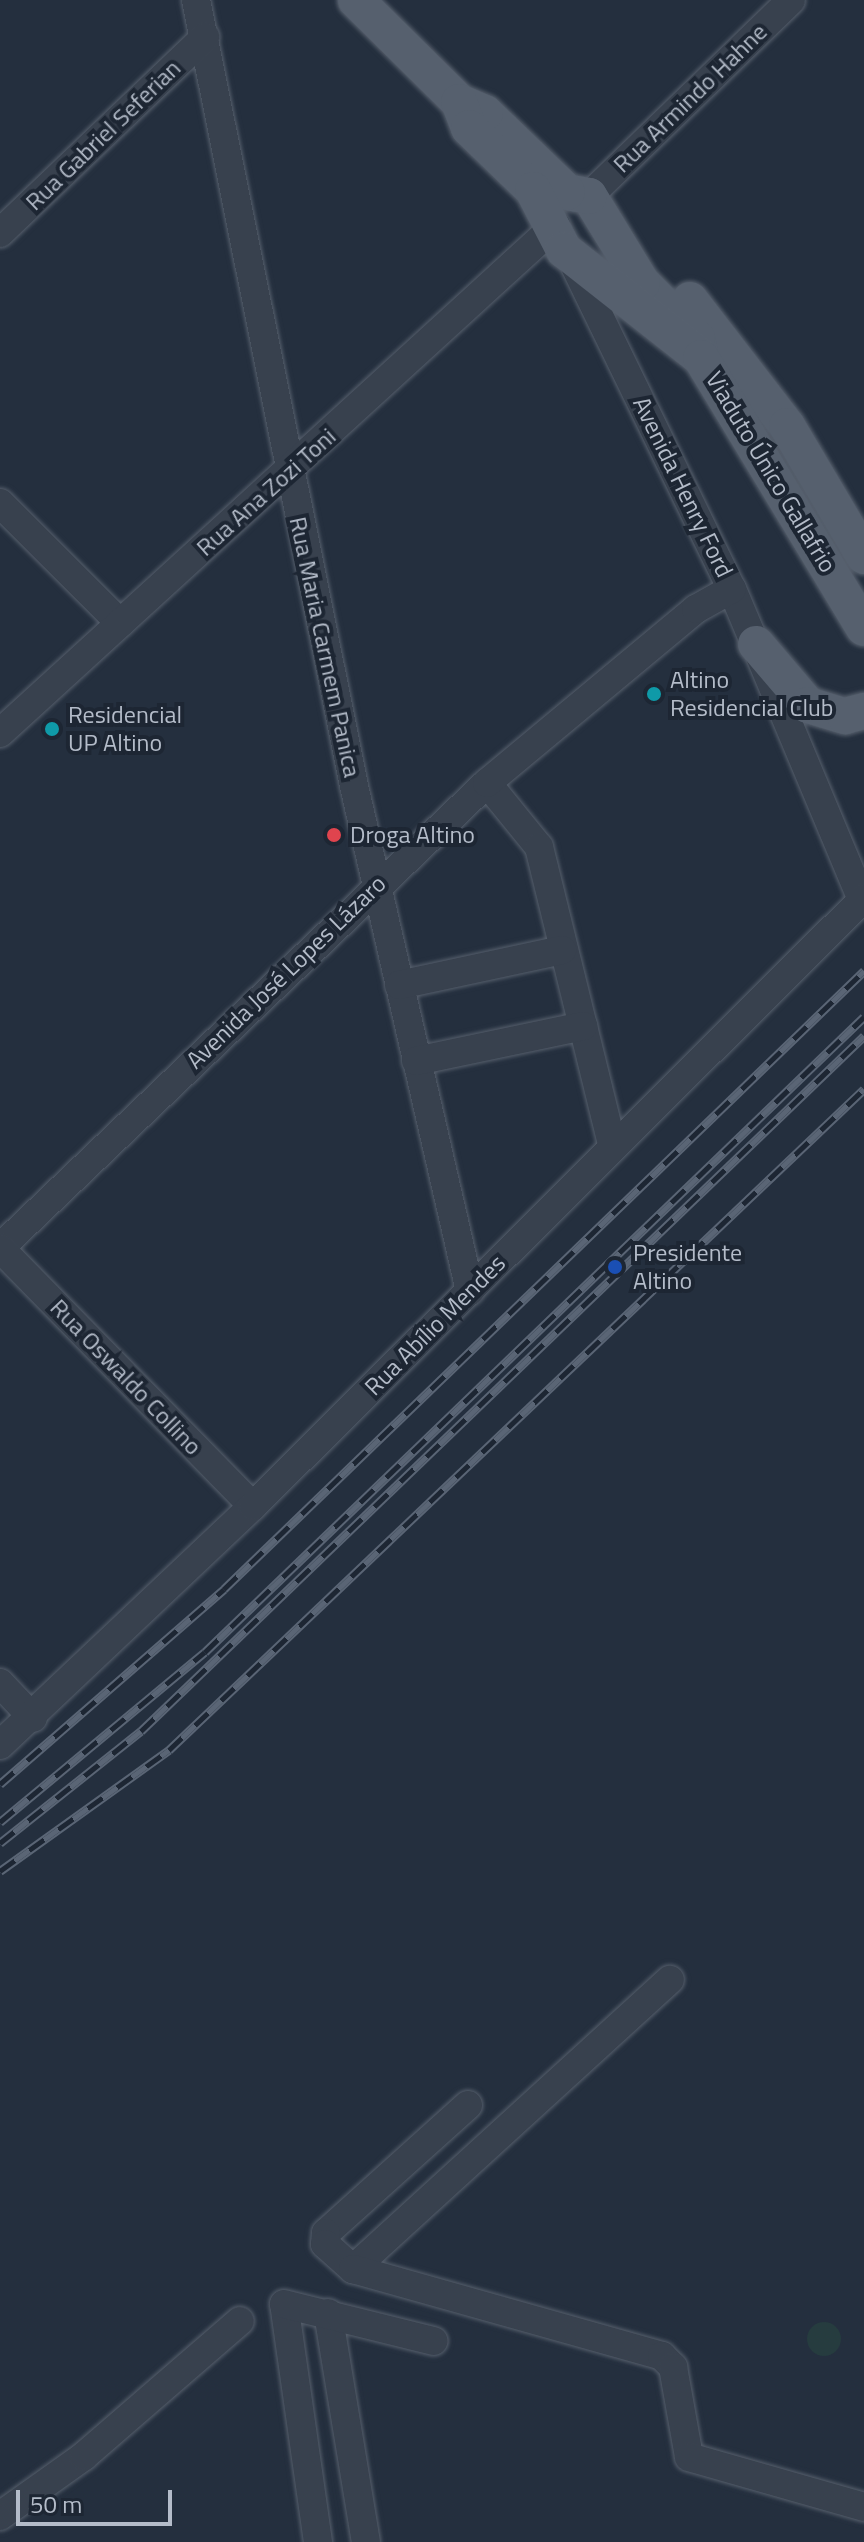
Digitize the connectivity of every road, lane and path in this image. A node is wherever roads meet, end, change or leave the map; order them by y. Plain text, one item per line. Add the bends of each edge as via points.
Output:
1 (196, 0) edge
2 (356, 0) edge
3 (791, 0) edge
4 (205, 37) junction
5 (459, 102) junction
6 (589, 196) junction
7 (0, 233) edge
8 (555, 246) junction
9 (616, 246) junction
10 (701, 358) junction
11 (287, 469) junction
12 (0, 503) edge
13 (864, 556) edge
14 (732, 589) junction
15 (120, 623) junction
16 (864, 628) edge
17 (756, 644) junction
18 (864, 711) edge
19 (0, 733) edge
20 (487, 783) junction
21 (376, 883) junction
22 (863, 899) edge
23 (562, 950) junction
24 (399, 985) junction
25 (583, 1026) junction
26 (416, 1061) junction
27 (612, 1145) junction
28 (0, 1248) edge
29 (470, 1291) junction
30 (253, 1506) junction
31 (0, 1683) edge
32 (33, 1718) junction
33 (0, 1745) edge
34 (670, 1980) dead end
35 (468, 2105) dead end
36 (353, 2269) junction
37 (328, 2313) junction
38 (240, 2321) dead end
39 (434, 2341) dead end
40 (864, 2507) edge
41 (0, 2516) edge
42 (318, 2542) edge
43 (366, 2542) edge

1 - 4 street, Rua Maria Carmem Panica
2 - 5 main road, Avenida Henry Ford
3 - 6 street, Rua Armindo Hahne
4 - 7 street, Rua Gabriel Seferian
4 - 11 street, Rua Maria Carmem Panica
5 - 6 main road, Avenida Henry Ford via 485,113 567,192
5 - 8 main road, Avenida Henry Ford via 469,128 533,190
6 - 9 main road, Viaduto Único Gallafrio
8 - 9 main road via 573,221
8 - 10 main road, Viaduto Único Gallafrio via 660,319
8 - 11 street, Rua Ana Zozi Toni
8 - 14 street, Avenida Henry Ford
9 - 10 main road, Viaduto Único Gallafrio via 697,338
9 - 13 main road via 645,260 709,320 787,426
10 - 16 main road, Viaduto Único Gallafrio via 747,425
11 - 15 street, Rua Ana Zozi Toni
11 - 21 street, Rua Maria Carmem Panica
12 - 15 street
14 - 17 street, Avenida Henry Ford
14 - 20 street, Avenida José Lopes Lázaro via 696,609
15 - 19 street, Rua Ana Zozi Toni
17 - 18 main road via 808,705 845,716
17 - 22 street, Avenida Henry Ford
20 - 21 street, Avenida José Lopes Lázaro
20 - 23 street via 539,847
21 - 24 street, Rua Maria Carmem Panica
21 - 28 street, Avenida José Lopes Lázaro
22 - 27 street, Rua Abílio Mendes
23 - 24 street
23 - 25 street
24 - 26 street, Rua Maria Carmem Panica
25 - 26 street
25 - 27 street
26 - 29 street, Rua Maria Carmem Panica
27 - 29 street, Rua Abílio Mendes
28 - 30 street, Rua Oswaldo Collino
29 - 30 street, Rua Abílio Mendes
30 - 32 street, Rua Abílio Mendes
31 - 32 street
32 - 33 street, Rua Abílio Mendes
34 - 36 street
35 - 36 street via 326,2233 325,2244
36 - 40 street via 662,2356 673,2367 689,2457
37 - 39 street
37 - 42 street via 290,2301 282,2307
37 - 43 street
38 - 41 street via 84,2456

